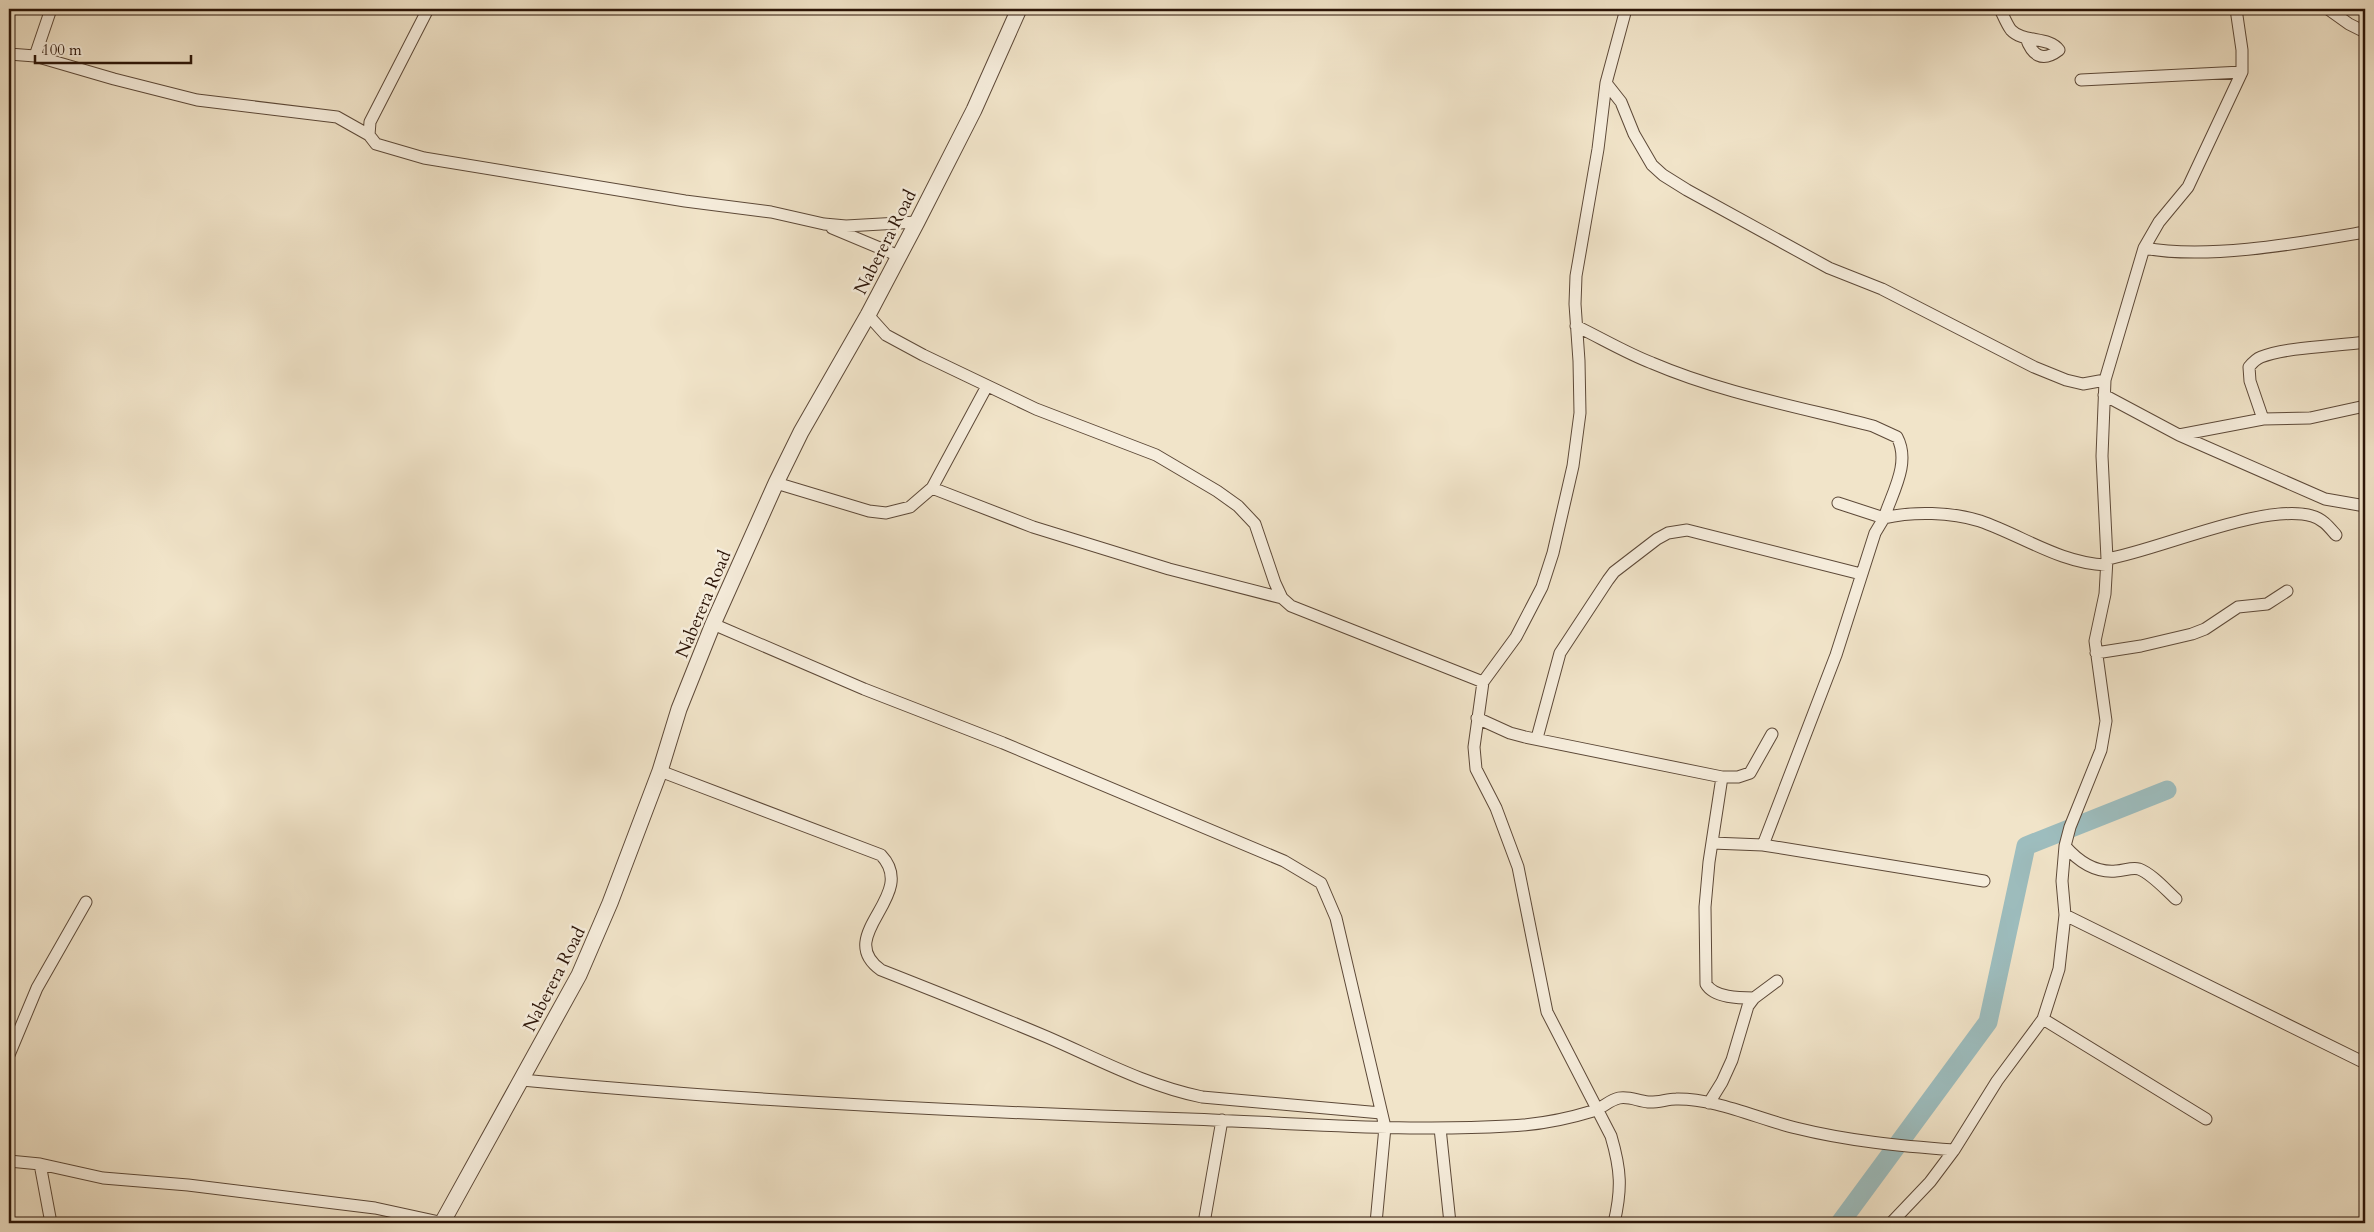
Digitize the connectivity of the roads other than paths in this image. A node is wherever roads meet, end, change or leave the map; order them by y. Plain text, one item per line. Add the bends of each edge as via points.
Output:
1 (51, 9) edge
2 (428, 9) edge
3 (1019, 9) edge
4 (1626, 9) edge
5 (2000, 9) edge
6 (2236, 9) edge
7 (2328, 9) edge
8 (2365, 32) edge
9 (2026, 38) dead end
10 (9, 54) edge
11 (35, 56) junction
12 (2242, 72) junction
13 (2081, 80) dead end
14 (1606, 83) junction
15 (369, 135) junction
16 (917, 222) junction
17 (824, 224) junction
18 (2365, 232) edge
19 (2144, 248) junction
20 (899, 256) junction
21 (868, 315) junction
22 (1576, 326) junction
23 (2365, 342) edge
24 (2105, 380) junction
25 (987, 386) junction
26 (2104, 395) junction
27 (2365, 406) edge
28 (2263, 419) junction
29 (2179, 435) junction
30 (776, 483) junction
31 (932, 488) junction
32 (1838, 503) dead end
33 (2365, 506) edge
34 (1884, 518) junction
35 (2336, 535) dead end
36 (2107, 562) junction
37 (1861, 574) junction
38 (2287, 591) dead end
39 (1282, 598) junction
40 (713, 624) junction
41 (2096, 653) junction
42 (1483, 682) junction
43 (1477, 718) junction
44 (1772, 734) dead end
45 (1537, 738) junction
46 (660, 771) junction
47 (1722, 777) junction
48 (1712, 842) junction
49 (1763, 845) junction
50 (2065, 846) junction
51 (1984, 881) dead end
52 (2176, 899) dead end
53 (86, 902) dead end
54 (2064, 915) junction
55 (1777, 981) dead end
56 (1754, 998) junction
57 (2042, 1019) junction
58 (9, 1055) edge
59 (2365, 1063) edge
60 (522, 1080) junction
61 (1709, 1103) junction
62 (1597, 1110) junction
63 (1382, 1113) junction
64 (2206, 1119) dead end
65 (1222, 1120) junction
66 (1385, 1127) junction
67 (1440, 1128) junction
68 (1954, 1150) junction
69 (9, 1161) edge
70 (40, 1164) junction
71 (51, 1223) edge
72 (443, 1223) edge
73 (1204, 1223) edge
74 (1376, 1223) edge
75 (1450, 1223) edge
76 (1614, 1223) edge
77 (1891, 1223) edge

1 - 11 street
2 - 15 street via 370,122
3 - 16 street, Naberera Road via 974,110
4 - 14 street
5 - 9 street via 2012,31
6 - 12 street
7 - 8 street
10 - 11 street
11 - 15 street via 197,100 336,117
12 - 13 street
12 - 19 street via 2188,187 2159,222
14 - 22 street via 1576,276
14 - 24 street via 1621,102 1652,165 1687,190 1829,268 1882,289 2034,367 2083,384
15 - 17 street via 381,147 424,158 771,212
16 - 17 street
16 - 20 street, Naberera Road
17 - 20 street
18 - 19 street via 2218,251 2165,252
19 - 24 street
20 - 21 street, Naberera Road
21 - 25 street via 892,339
21 - 30 street, Naberera Road via 801,432
22 - 34 street via 1651,363 1714,386 1873,426 1892,434 1900,442 1902,466
22 - 42 street via 1578,430 1553,553 1528,618
23 - 28 street via 2279,352 2254,361 2249,367 2250,382
24 - 26 street
25 - 31 street
25 - 39 street via 1156,455 1238,506 1255,524
26 - 29 street
26 - 36 street via 2103,495
27 - 28 street via 2310,418
28 - 29 street
29 - 33 street via 2324,499
30 - 31 street via 838,503 886,513 910,507
30 - 40 street, Naberera Road
31 - 39 street via 1033,527
32 - 34 street
34 - 36 street via 1923,514 1958,516 1986,524 2059,556 2088,564
34 - 37 street via 1875,533
35 - 36 street via 2326,524 2311,516 2276,515 2219,527
36 - 41 street via 2105,594 2096,629
37 - 45 street via 1687,530 1668,533 1614,572 1573,632 1557,661
37 - 49 street via 1836,655
38 - 41 street via 2267,604 2238,607 2192,634
39 - 42 street via 1306,613
40 - 46 street, Naberera Road via 679,709
40 - 63 street via 1284,861 1321,883 1336,918
41 - 50 street via 2106,721 2105,737
42 - 43 street
43 - 45 street via 1510,733
43 - 62 street via 1476,769 1496,808 1518,867 1547,1012
44 - 47 street via 1750,773
45 - 47 street
46 - 60 street, Naberera Road via 597,937
46 - 63 street via 882,855 890,864 892,883 865,945 872,964 881,970 1020,1026 1153,1085 1202,1097
47 - 48 street
48 - 49 street
48 - 56 street via 1705,907 1706,984 1714,991 1729,996
49 - 51 street
50 - 52 street via 2078,861 2100,870 2115,872 2136,868 2144,871
50 - 54 street via 2062,866
53 - 58 street via 36,988
54 - 57 street via 2059,969
54 - 59 street
55 - 56 street
56 - 61 street via 1748,1006 1722,1082
57 - 64 street
57 - 68 street via 1997,1081
60 - 65 street via 982,1113
60 - 72 street, Naberera Road
61 - 62 street via 1674,1099 1652,1103 1625,1097 1608,1102
61 - 68 street via 1799,1129 1898,1146
62 - 67 street via 1511,1126
62 - 76 street via 1611,1136 1620,1167 1621,1187
63 - 66 street
65 - 66 street via 1348,1128
65 - 73 street
66 - 67 street
66 - 74 street
67 - 75 street
68 - 77 street via 1930,1182
69 - 70 street
70 - 71 street
70 - 72 street via 103,1178 375,1208

